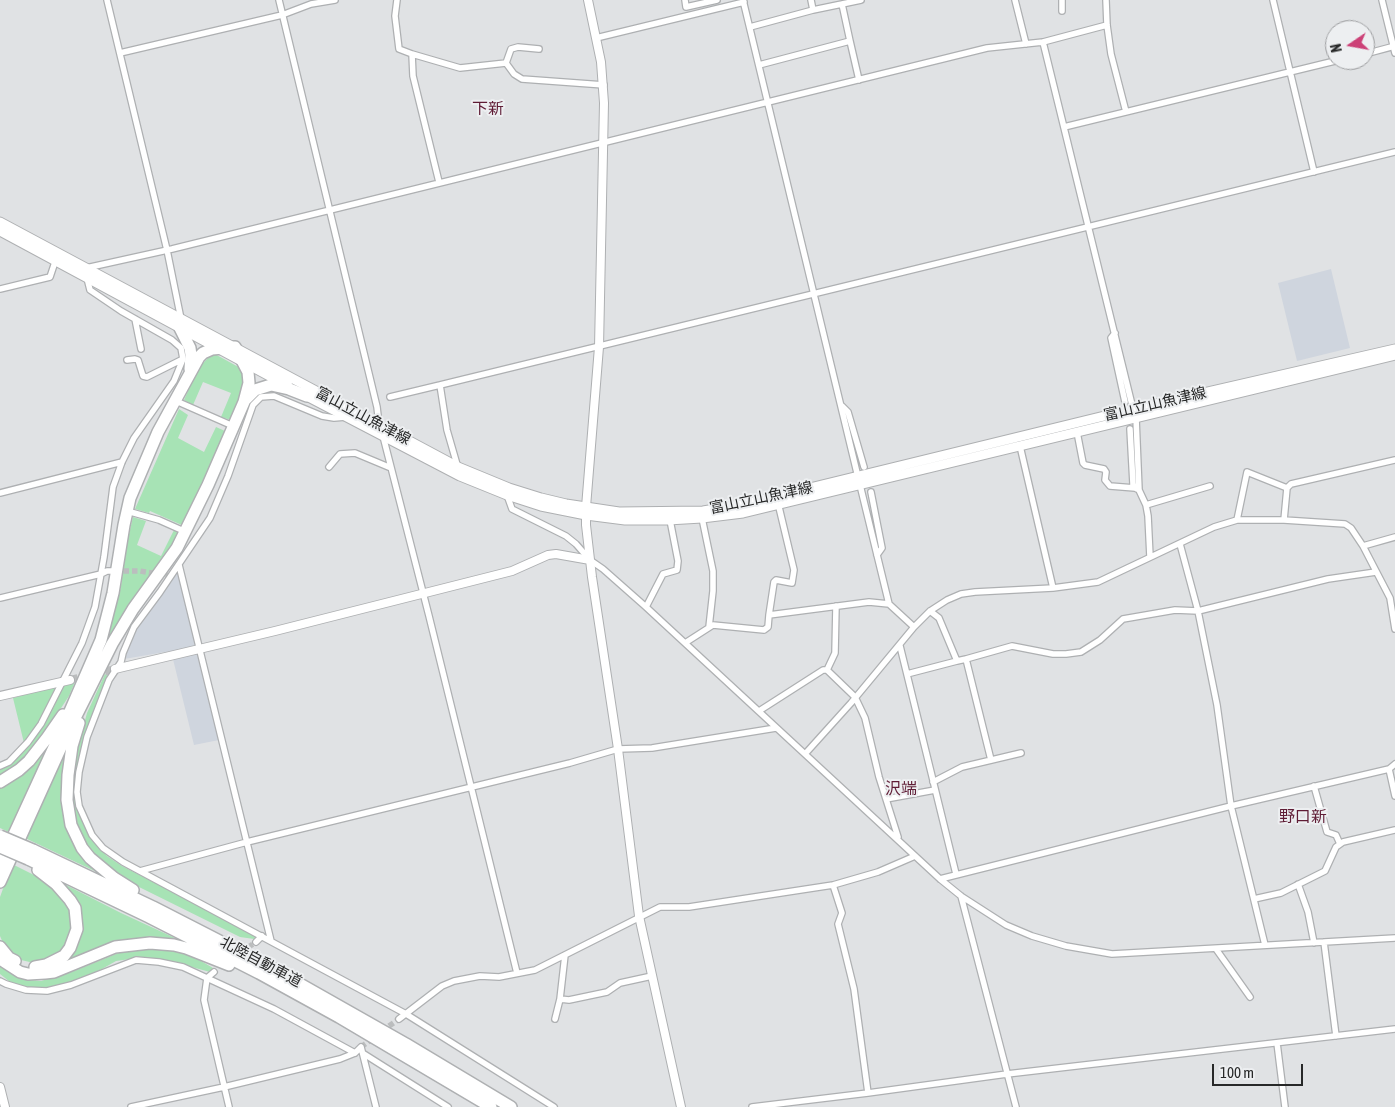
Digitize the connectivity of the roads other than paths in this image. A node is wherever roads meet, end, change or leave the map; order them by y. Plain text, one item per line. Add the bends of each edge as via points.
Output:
1 (107, 0) edge
2 (279, 0) edge
3 (335, 0) edge
4 (397, 0) edge
5 (588, 0) edge
6 (685, 0) edge
7 (717, 0) edge
8 (810, 0) edge
9 (861, 0) edge
10 (1016, 0) edge
11 (1062, 0) edge
12 (1106, 0) edge
13 (1273, 0) edge
14 (1382, 0) edge
15 (744, 1) edge
16 (842, 4) junction
17 (813, 10) junction
18 (1062, 11) dead end
19 (282, 15) junction
20 (1107, 25) junction
21 (750, 27) junction
22 (596, 38) junction
23 (850, 41) junction
24 (1043, 42) junction
25 (1026, 44) junction
26 (538, 49) dead end
27 (1394, 49) edge
28 (120, 52) junction
29 (1375, 52) edge
30 (412, 54) junction
31 (506, 63) junction
32 (1325, 64) edge
33 (759, 65) junction
34 (1291, 72) junction
35 (859, 80) junction
36 (604, 85) junction
37 (768, 102) junction
38 (1126, 112) junction
39 (1064, 126) junction
40 (604, 143) junction
41 (1395, 152) edge
42 (1314, 172) junction
43 (439, 182) junction
44 (329, 209) junction
45 (0, 222) edge
46 (1089, 227) junction
47 (0, 232) edge
48 (167, 250) junction
49 (55, 262) junction
50 (86, 268) junction
51 (87, 278) junction
52 (0, 289) edge
53 (814, 294) junction
54 (135, 319) junction
55 (181, 323) junction
56 (1115, 333) junction
57 (235, 347) junction
58 (599, 347) junction
59 (141, 349) dead end
60 (218, 349) junction
61 (1395, 349) edge
62 (1395, 355) edge
63 (183, 359) junction
64 (127, 360) dead end
65 (243, 362) junction
66 (189, 373) junction
67 (440, 385) junction
68 (307, 396) junction
69 (390, 397) dead end
70 (176, 401) junction
71 (244, 402) junction
72 (1124, 402) dead end
73 (842, 406) junction
74 (1135, 413) junction
75 (348, 417) junction
76 (379, 424) junction
77 (233, 426) junction
78 (1130, 428) dead end
79 (1077, 432) junction
80 (383, 436) junction
81 (1020, 446) junction
82 (1395, 460) edge
83 (122, 462) junction
84 (329, 467) dead end
85 (864, 467) dead end
86 (391, 468) junction
87 (459, 471) junction
88 (859, 481) junction
89 (1210, 486) dead end
90 (1287, 488) junction
91 (1137, 489) junction
92 (870, 492) dead end
93 (0, 493) edge
94 (506, 495) junction
95 (778, 500) junction
96 (1146, 505) junction
97 (127, 510) junction
98 (586, 511) junction
99 (702, 518) junction
100 (670, 520) junction
101 (1237, 520) junction
102 (1284, 520) junction
103 (186, 532) junction
104 (1395, 537) edge
105 (1180, 544) junction
106 (1363, 546) junction
107 (878, 555) junction
108 (1150, 557) junction
109 (590, 560) junction
110 (179, 565) junction
111 (112, 571) tunnel mouth
112 (1376, 572) junction
113 (101, 574) junction
114 (1054, 588) junction
115 (423, 593) junction
116 (0, 598) edge
117 (1393, 599) edge
118 (889, 604) junction
119 (836, 606) junction
120 (646, 607) junction
121 (930, 611) junction
122 (1198, 611) junction
123 (769, 615) junction
124 (709, 627) junction
125 (914, 627) junction
126 (1395, 629) edge
127 (685, 643) junction
128 (900, 646) junction
129 (199, 649) junction
130 (966, 658) junction
131 (957, 661) junction
132 (116, 669) junction
133 (88, 670) junction
134 (827, 670) junction
135 (907, 674) junction
136 (66, 680) junction
137 (94, 681) junction
138 (0, 696) edge
139 (855, 697) junction
140 (759, 711) junction
141 (776, 728) junction
142 (618, 749) junction
143 (1022, 753) dead end
144 (805, 754) junction
145 (991, 760) junction
146 (1395, 764) edge
147 (0, 766) edge
148 (1389, 769) junction
149 (0, 782) edge
150 (933, 782) junction
151 (1314, 786) junction
152 (470, 788) junction
153 (935, 790) junction
154 (1395, 796) edge
155 (886, 799) junction
156 (1231, 806) junction
157 (1395, 830) edge
158 (0, 836) edge
159 (898, 839) junction
160 (247, 842) junction
161 (1340, 844) junction
162 (0, 849) edge
163 (915, 856) junction
164 (29, 857) junction
165 (0, 865) edge
166 (140, 871) junction
167 (956, 874) junction
168 (940, 879) junction
169 (0, 882) edge
170 (1298, 884) junction
171 (833, 885) junction
172 (961, 896) junction
173 (1254, 899) junction
174 (639, 916) junction
175 (262, 936) junction
176 (1395, 938) edge
177 (271, 941) junction
178 (256, 942) tunnel mouth
179 (1324, 942) junction
180 (1314, 943) junction
181 (1265, 945) junction
182 (0, 947) edge
183 (1216, 949) junction
184 (564, 955) junction
185 (0, 959) edge
186 (270, 967) junction
187 (214, 972) dead end
188 (516, 973) junction
189 (652, 976) junction
190 (208, 978) junction
191 (0, 981) edge
192 (1250, 997) dead end
193 (560, 999) junction
194 (406, 1014) junction
195 (339, 1017) junction
196 (399, 1019) tunnel mouth
197 (555, 1019) dead end
198 (1395, 1029) edge
199 (1336, 1036) junction
200 (1277, 1043) junction
201 (355, 1053) junction
202 (364, 1054) junction
203 (1007, 1074) junction
204 (0, 1087) edge
205 (224, 1087) junction
206 (868, 1093) junction
207 (3, 1105) edge
208 (132, 1107) edge
209 (229, 1107) edge
210 (376, 1107) edge
211 (448, 1107) edge
212 (491, 1107) edge
213 (512, 1107) edge
214 (554, 1107) edge
215 (682, 1107) edge
216 (752, 1107) edge
217 (1016, 1107) edge
218 (1285, 1107) edge

1 - 28 street
2 - 19 street
3 - 19 street via 311,4
4 - 30 street via 399,49
5 - 22 street
6 - 7 street via 686,7
8 - 17 street
9 - 16 street
10 - 25 street
11 - 18 street
12 - 20 street
13 - 34 street
14 - 27 street
15 - 21 street
15 - 22 street
16 - 17 street
16 - 23 street
17 - 21 street
19 - 28 street
19 - 44 street
20 - 24 street
20 - 38 street
21 - 33 street
22 - 36 street
23 - 33 street
23 - 35 street
24 - 25 street
24 - 39 street
25 - 35 street via 987,48
26 - 31 street via 511,49
27 - 29 street
28 - 48 street
30 - 31 street via 460,68
30 - 43 street via 413,76
31 - 36 street via 522,79
32 - 34 street
33 - 37 street
34 - 38 street
34 - 42 street
35 - 37 street
36 - 40 street
37 - 40 street
37 - 53 street
38 - 39 street
39 - 46 street
40 - 43 street
40 - 58 street
41 - 42 street
42 - 46 street
43 - 44 street
44 - 48 street
44 - 76 street
45 - 50 main road, 富山立山魚津線
46 - 53 street
46 - 56 street
47 - 49 main road, 富山立山魚津線
48 - 50 street
48 - 55 street
49 - 51 main road, 富山立山魚津線
49 - 52 street via 50,277
50 - 55 main road, 富山立山魚津線
51 - 54 street via 90,290
51 - 55 main road, 富山立山魚津線
53 - 58 street
53 - 73 street
54 - 59 street
54 - 63 street via 172,340 181,348
55 - 57 main road, 富山立山魚津線
55 - 60 main road, 富山立山魚津線
55 - 66 highway via 191,355
56 - 72 street via 1111,338
56 - 74 street
57 - 60 highway
57 - 65 highway
57 - 76 main road, 富山立山魚津線
58 - 67 street
58 - 98 street
60 - 65 main road, 富山立山魚津線
60 - 66 highway via 203,353
61 - 74 main road, 富山立山魚津線
62 - 74 main road, 富山立山魚津線
63 - 64 street via 147,376 143,376 138,360
63 - 83 street via 174,382 134,438
65 - 68 main road, 富山立山魚津線
65 - 71 highway via 249,378
66 - 70 highway
67 - 69 street
67 - 87 street
68 - 71 highway via 271,385 255,390
68 - 75 main road, 富山立山魚津線
70 - 77 street
70 - 97 highway via 135,483
71 - 77 highway
73 - 85 street via 848,412
73 - 88 street
74 - 79 main road, 富山立山魚津線
74 - 88 main road, 富山立山魚津線
74 - 91 street
75 - 80 main road, 富山立山魚津線
75 - 110 street via 328,417 274,396 261,397 253,405 210,518
76 - 87 main road, 富山立山魚津線
77 - 103 highway
78 - 91 street
79 - 81 main road, 富山立山魚津線
79 - 91 street via 1085,465 1104,469 1105,480 1110,486
80 - 86 street
80 - 87 main road, 富山立山魚津線
81 - 88 main road, 富山立山魚津線
81 - 114 street
82 - 90 street via 1291,484
83 - 93 street
83 - 113 street via 113,487
84 - 86 street via 340,454 355,453
86 - 115 street
87 - 94 main road, 富山立山魚津線
87 - 98 main road, 富山立山魚津線
88 - 95 main road, 富山立山魚津線
88 - 107 street
89 - 96 street
90 - 101 street via 1247,472
90 - 102 street
91 - 96 street
92 - 107 street via 882,548
94 - 98 main road, 富山立山魚津線 via 541,506
94 - 109 street via 512,509 566,536
95 - 98 main road, 富山立山魚津線 via 703,511
95 - 99 main road, 富山立山魚津線 via 742,513
95 - 123 street via 794,570 792,583 774,582
96 - 108 street
97 - 103 street
97 - 133 highway via 110,610
98 - 100 main road, 富山立山魚津線 via 625,520
98 - 109 street
99 - 100 main road, 富山立山魚津線
99 - 124 street via 713,570
100 - 120 street via 677,570 663,574
101 - 102 street
101 - 105 street
102 - 106 street via 1345,524
103 - 137 highway via 122,626
104 - 106 street
105 - 108 street
105 - 122 street
106 - 112 street
107 - 118 street
108 - 114 street via 1098,582
109 - 115 street via 548,555 512,571
109 - 120 street
109 - 142 street
110 - 129 street
110 - 132 street via 134,627
111 - 113 street
112 - 117 street
112 - 122 street via 1328,579
113 - 116 street
113 - 136 street via 95,607
114 - 121 street via 961,594
115 - 129 street
115 - 152 street
117 - 126 street
118 - 119 street via 868,602
118 - 125 street
119 - 123 street
119 - 134 street via 834,654
120 - 127 street
121 - 125 street
121 - 131 street via 939,618
122 - 130 street via 1175,610 1123,619 1081,652 1053,654 1012,646
122 - 156 street via 1217,705
123 - 124 street via 768,627 764,630
124 - 127 street
125 - 128 street
127 - 140 street
128 - 135 street
128 - 139 street
129 - 132 street
129 - 160 street
130 - 131 street
130 - 145 street
131 - 135 street
132 - 166 street via 87,737 80,772 79,806 92,835 103,848
133 - 149 highway via 38,751 19,770
133 - 165 highway
134 - 139 street
134 - 140 street
135 - 150 street
136 - 138 street
136 - 147 street via 28,742 9,762
137 - 169 highway
137 - 186 highway via 72,746 67,781 68,813 82,848 114,878
139 - 144 street
139 - 155 street via 865,718
140 - 141 street
141 - 142 street via 652,748
141 - 144 street
142 - 152 street
142 - 174 street
143 - 145 street
144 - 159 street
145 - 150 street via 962,767
146 - 148 street
148 - 151 street
148 - 154 street
150 - 153 street
151 - 156 street
151 - 161 street via 1326,832 1336,835
152 - 160 street
152 - 188 street
153 - 155 street
153 - 167 street
155 - 159 street
156 - 167 street
156 - 173 street
157 - 161 street
158 - 164 highway, 北陸自動車道, bridge
159 - 163 street
160 - 166 street
160 - 177 street
161 - 170 street via 1325,870
162 - 164 highway, 北陸自動車道, bridge
163 - 168 street
163 - 171 street via 878,872
164 - 182 highway via 64,891 75,908 75,939 56,962 46,966 17,963
164 - 186 highway, 北陸自動車道 via 162,911
164 - 195 highway, 北陸自動車道 via 208,946
166 - 175 street
167 - 168 street
168 - 172 street
170 - 173 street
170 - 180 street
171 - 174 street via 688,906 660,907
171 - 206 street via 842,913 838,924 854,989
172 - 183 street via 1006,924 1066,946 1112,954
172 - 203 street
173 - 181 street
174 - 184 street
174 - 189 street
175 - 177 street
175 - 178 street
176 - 179 street
177 - 194 street
179 - 180 street
179 - 199 street
180 - 181 street
181 - 183 street
183 - 192 street
184 - 188 street via 535,970
184 - 193 street
185 - 195 highway via 20,972 36,974 54,972 126,945 174,945 220,961
186 - 213 highway, 北陸自動車道
187 - 190 street
188 - 194 street via 454,981 442,986
189 - 193 street via 620,983 607,992
189 - 215 street
190 - 191 street via 183,967 136,960 47,991 26,990
190 - 201 street
190 - 205 street via 204,1000
193 - 197 street
194 - 196 street
194 - 214 street
195 - 212 highway, 北陸自動車道
198 - 199 street
199 - 200 street
200 - 203 street
200 - 218 street
201 - 202 street via 361,1047
201 - 205 street
202 - 210 street
202 - 211 street
203 - 206 street
203 - 217 street
204 - 207 street
205 - 208 street
205 - 209 street
206 - 216 street

